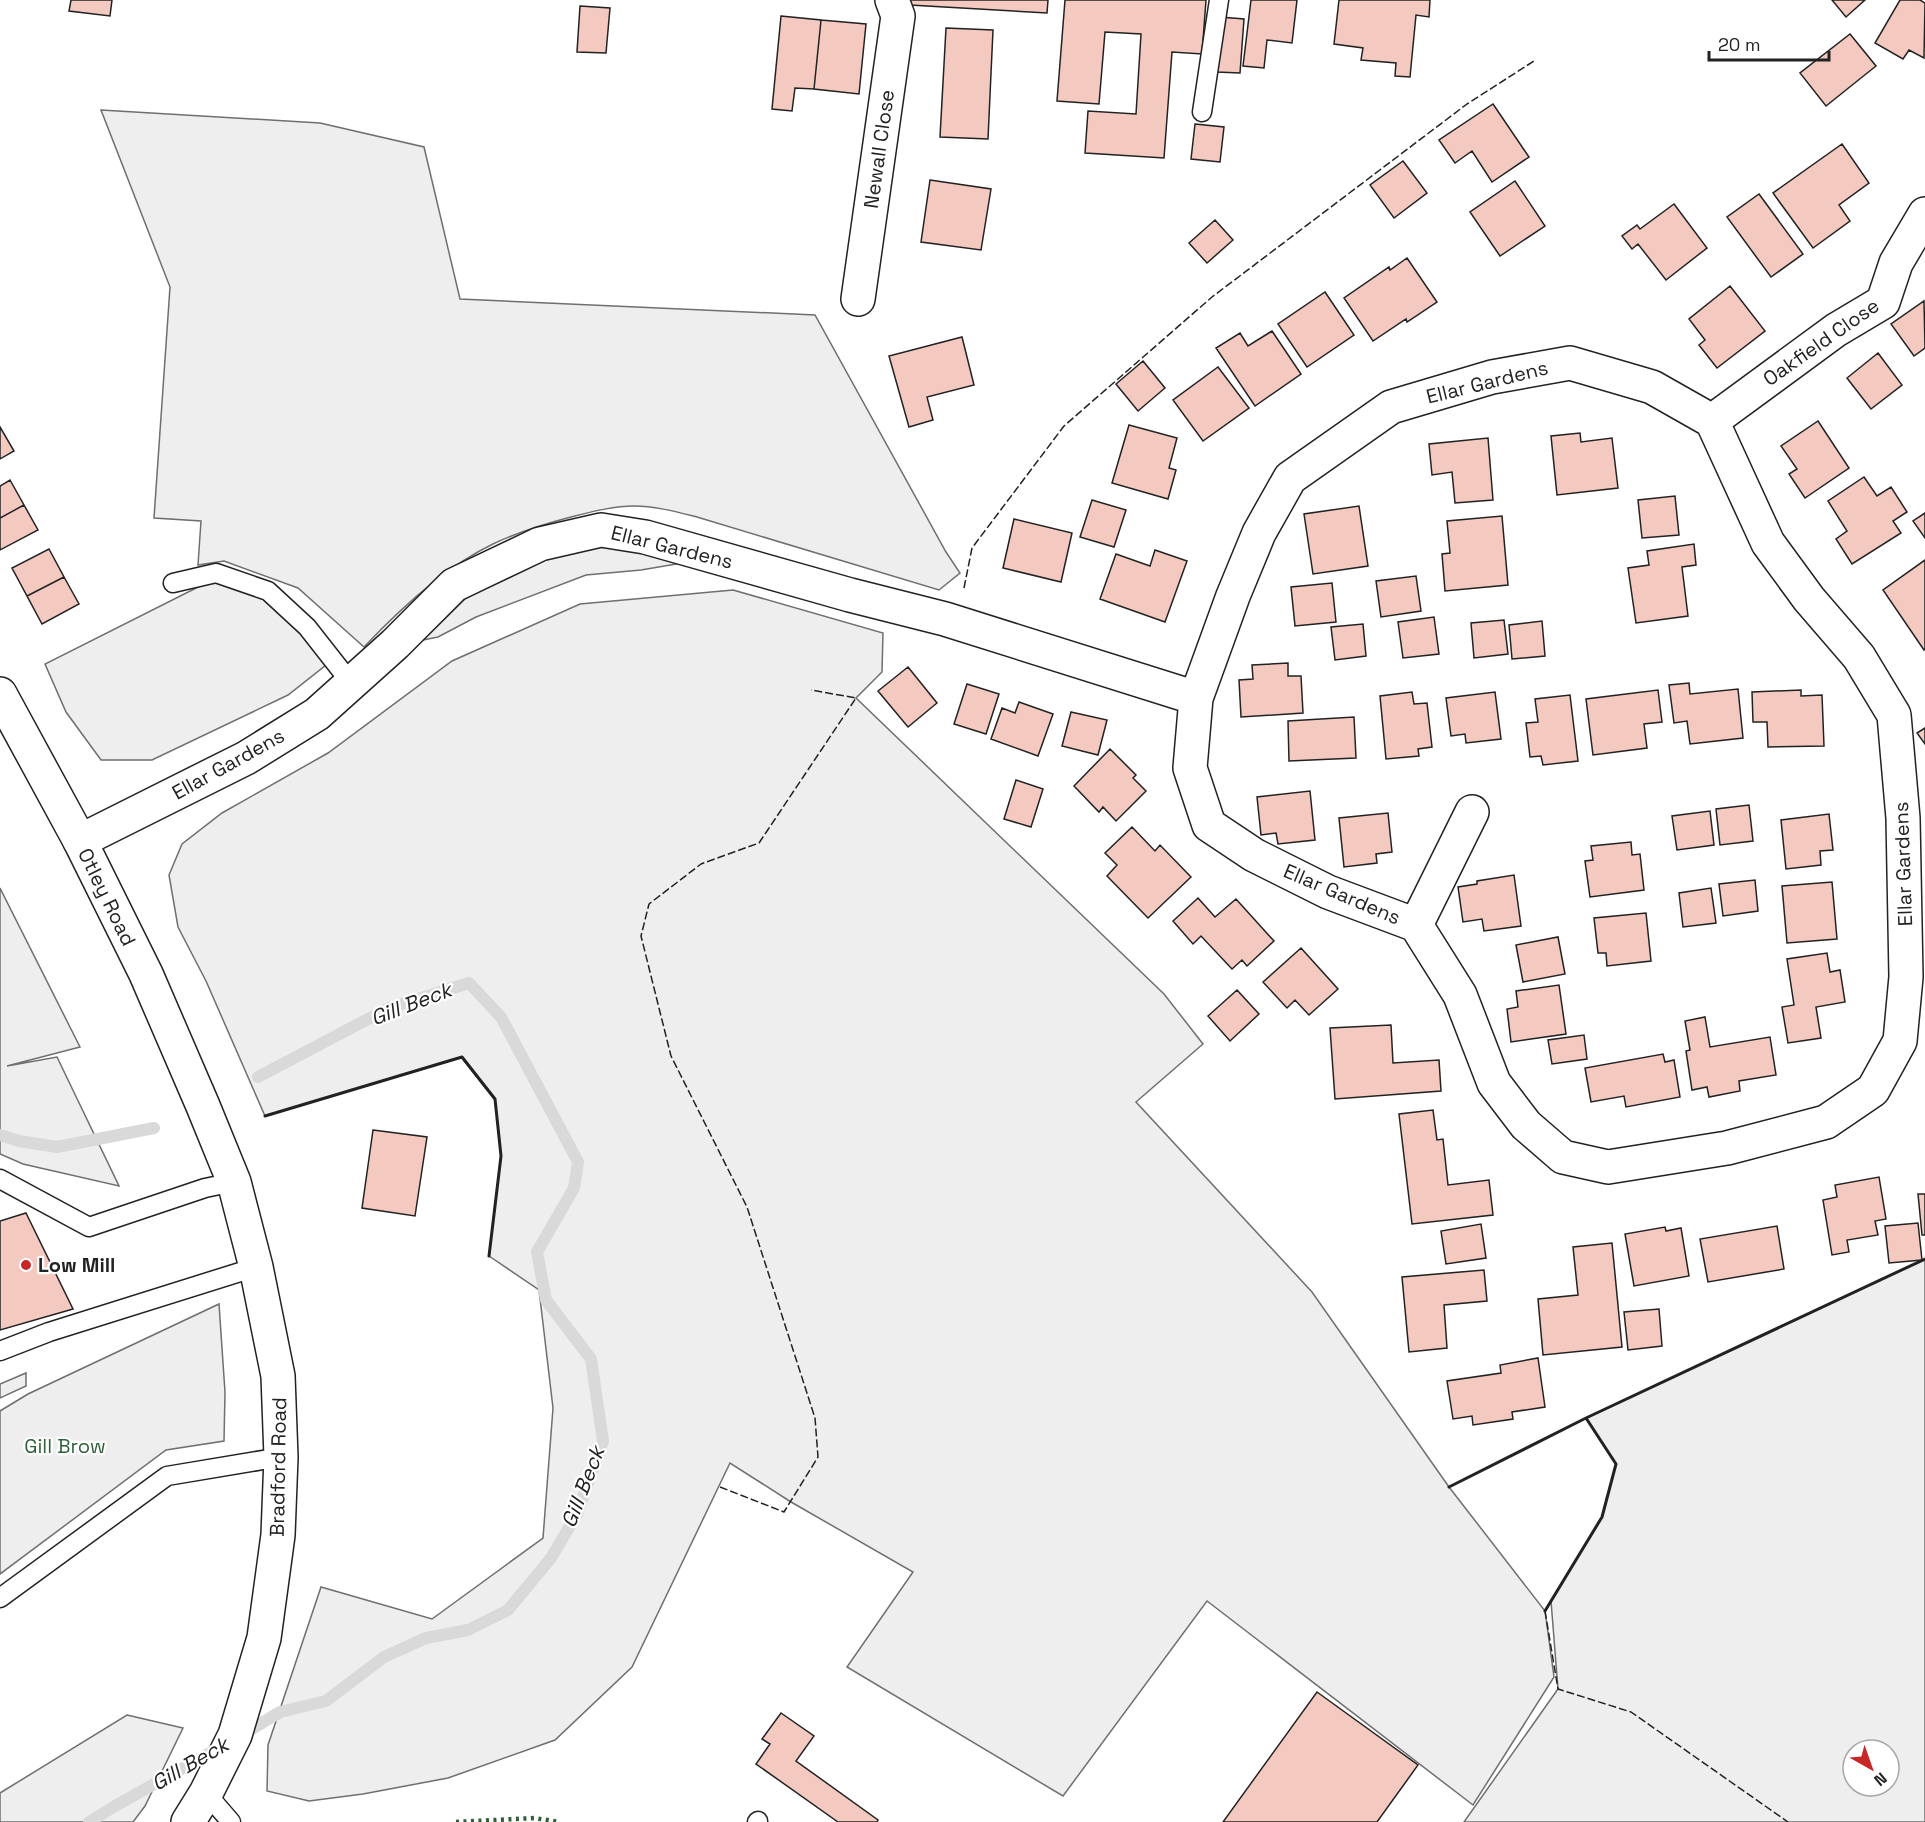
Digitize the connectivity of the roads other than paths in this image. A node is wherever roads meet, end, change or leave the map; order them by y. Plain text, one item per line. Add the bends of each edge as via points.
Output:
1 (892, 0) edge
2 (1219, 0) edge
3 (1202, 112) dead end
4 (1925, 214) edge
5 (858, 299) dead end
6 (1712, 421) junction
7 (173, 583) dead end
8 (351, 683) junction
9 (0, 694) edge
10 (1196, 698) junction
11 (1472, 812) dead end
12 (1914, 818) edge
13 (80, 841) junction
14 (1416, 925) junction
15 (203, 1106) joint
16 (0, 1179) edge
17 (234, 1182) junction
18 (256, 1267) junction
19 (0, 1351) edge
20 (281, 1457) junction
21 (0, 1598) edge
22 (206, 1793) junction
23 (188, 1822) edge
24 (231, 1822) edge

1 - 5 street, Newall Close via 898,16
2 - 3 lane
4 - 6 street, Oakfield Close via 1896,263 1883,302 1836,330
6 - 10 street, Ellar Gardens via 1652,387 1570,363 1492,376 1391,407 1290,478 1259,533
6 - 12 street, Ellar Gardens via 1768,543 1859,657 1894,715
7 - 8 lane via 216,573 268,591 307,627
8 - 10 street, Ellar Gardens via 454,585 540,544 601,530 645,537 945,619
8 - 13 street, Ellar Gardens via 317,714 246,758
9 - 13 street, Otley Road
10 - 14 street, Ellar Gardens via 1190,768 1209,825 1254,855 1328,892
11 - 14 street
12 - 14 street, Ellar Gardens via 1900,1041 1873,1090 1826,1122 1727,1148 1608,1167 1563,1157 1526,1125 1494,1083 1460,995
13 - 15 street, Otley Road via 146,974
15 - 17 street, Bradford Road
16 - 17 lane via 89,1227
17 - 18 street, Bradford Road
18 - 19 lane
18 - 20 street, Bradford Road via 278,1376
20 - 21 lane via 167,1476
20 - 22 street, Bradford Road via 278,1536 264,1638 235,1735
22 - 23 street, Bradford Road
22 - 24 lane

